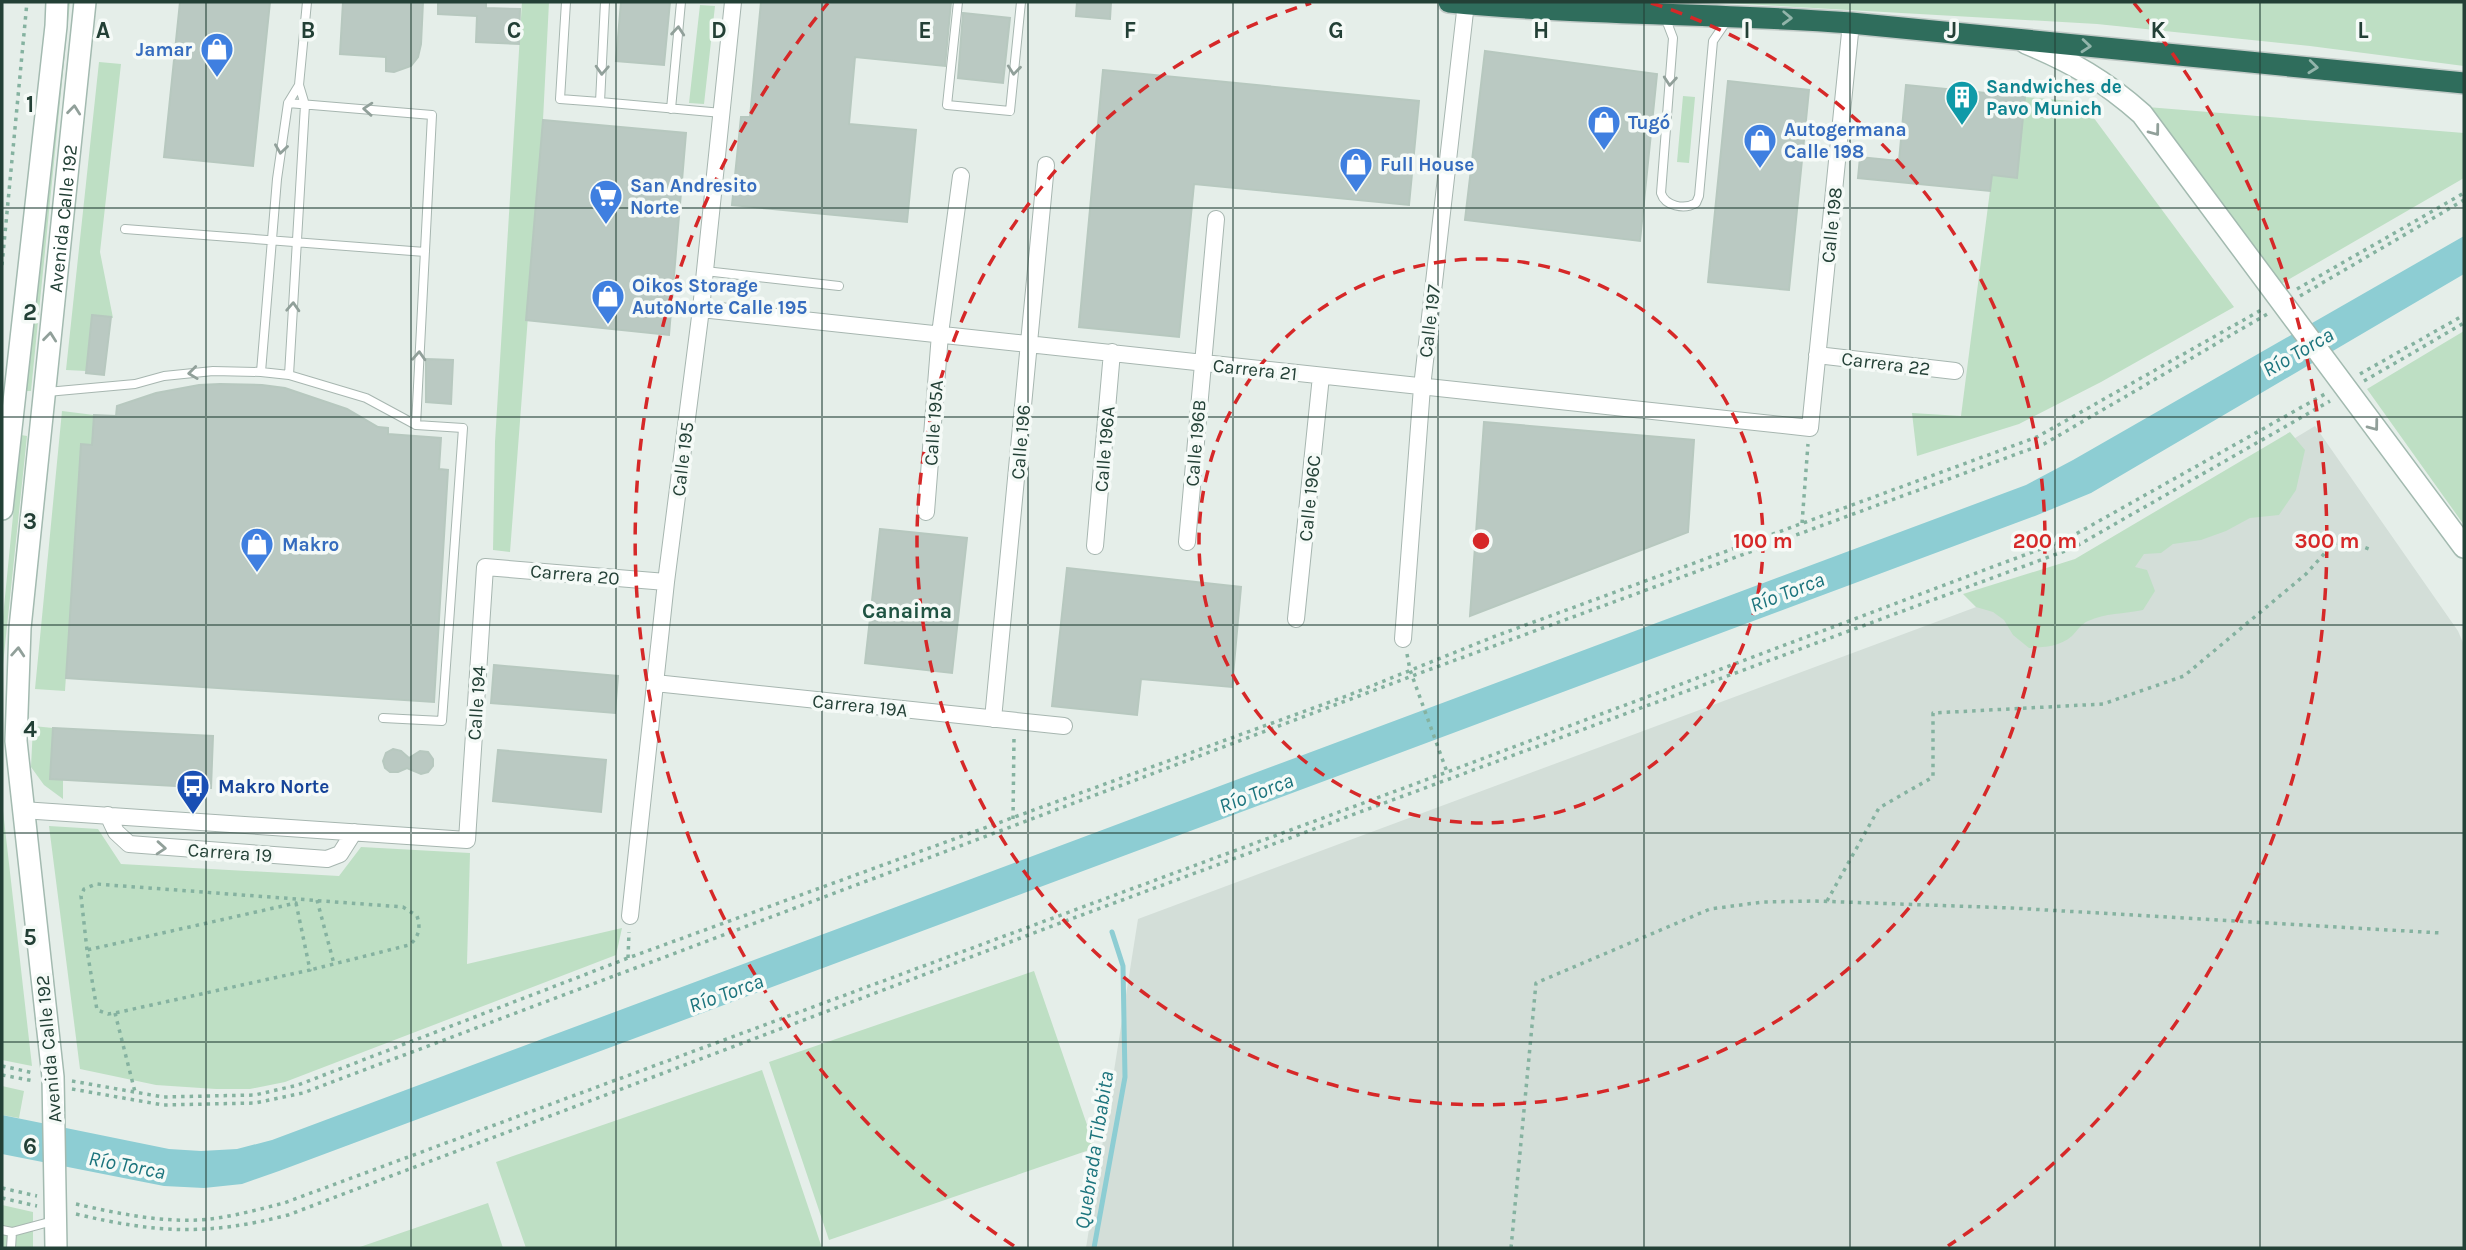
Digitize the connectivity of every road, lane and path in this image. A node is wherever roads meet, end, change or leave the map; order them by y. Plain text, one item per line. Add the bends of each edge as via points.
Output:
1 (27, 2) edge
2 (57, 2) edge
3 (85, 2) edge
4 (307, 2) edge
5 (566, 2) edge
6 (605, 2) edge
7 (681, 2) edge
8 (733, 2) edge
9 (958, 2) edge
10 (1021, 2) edge
11 (1457, 3) edge
12 (1663, 15) junction
13 (1729, 17) junction
14 (1851, 23) junction
15 (2019, 40) junction
16 (2464, 83) edge
17 (299, 85) junction
18 (600, 102) junction
19 (288, 103) junction
20 (305, 105) junction
21 (671, 109) junction
22 (722, 113) junction
23 (1046, 165) dead end
24 (961, 176) dead end
25 (2464, 193) edge
26 (2464, 200) edge
27 (1216, 219) dead end
28 (125, 229) dead end
29 (272, 239) junction
30 (297, 242) junction
31 (425, 252) junction
32 (2, 265) edge
33 (705, 271) junction
34 (839, 286) dead end
35 (2286, 307) junction
36 (701, 309) junction
37 (2464, 315) edge
38 (2464, 324) edge
39 (940, 334) junction
40 (1029, 343) junction
41 (1112, 352) junction
42 (1817, 355) junction
43 (1202, 363) junction
44 (1955, 371) dead end
45 (261, 372) junction
46 (289, 375) junction
47 (1321, 376) junction
48 (2342, 382) junction
49 (1422, 387) junction
50 (44, 399) junction
51 (12, 401) junction
52 (416, 425) junction
53 (1810, 428) junction
54 (2, 509) edge
55 (926, 512) dead end
56 (1802, 524) junction
57 (1187, 542) dead end
58 (1095, 546) dead end
59 (2464, 547) edge
60 (2369, 549) dead end
61 (485, 567) joint
62 (666, 582) junction
63 (1296, 619) dead end
64 (1403, 639) dead end
65 (1410, 670) junction
66 (1412, 676) junction
67 (655, 683) junction
68 (383, 718) dead end
69 (993, 719) junction
70 (15, 720) junction
71 (1014, 721) junction
72 (1064, 726) dead end
73 (2, 749) edge
74 (2, 766) edge
75 (1447, 772) junction
76 (22, 810) junction
77 (108, 816) junction
78 (1013, 819) junction
79 (354, 832) junction
80 (467, 840) joint
81 (317, 900) junction
82 (295, 901) junction
83 (1827, 901) junction
84 (630, 916) joint
85 (2441, 933) dead end
86 (87, 950) junction
87 (628, 958) junction
88 (334, 964) junction
89 (310, 970) junction
90 (115, 1013) junction
91 (2, 1066) edge
92 (2, 1075) edge
93 (53, 1081) junction
94 (135, 1092) junction
95 (2, 1188) edge
96 (2, 1198) edge
97 (55, 1210) junction
98 (2, 1230) edge
99 (12, 1232) junction
100 (12, 1248) edge
101 (56, 1248) edge
102 (1511, 1248) edge

1 - 32 path
2 - 51 main road, Avenida Calle 192
50 -> 3 main road, Avenida Calle 192
4 - 17 lane
5 - 18 lane via 560,99
6 -> 18 lane
21 -> 7 lane
8 - 22 street, Calle 195
10 -> 9 lane via 1010,111 947,105
11 - 12 highway
11 - 49 street, Calle 197
12 - 13 highway
12 -> 13 lane via 1673,38 1661,192 1668,204 1690,206 1699,196 1713,41
13 -> 14 highway
14 - 15 highway
14 - 42 street, Calle 198
15 -> 16 highway
15 -> 35 main road via 2083,69 2142,114
17 - 19 lane
17 - 20 lane
18 - 21 lane
19 - 20 lane
19 -> 29 lane
20 - 30 lane
31 -> 20 lane via 432,115
21 - 22 lane
22 - 33 street, Calle 195
23 - 40 street, Calle 196
24 - 39 street, Calle 195A
25 - 35 path
26 - 35 path
27 - 43 street, Calle 196B
28 - 29 lane
29 - 30 lane
29 - 45 lane
30 - 31 lane
46 -> 30 lane
52 -> 31 lane
33 - 34 lane
33 - 36 street, Calle 195
35 - 48 main road
35 - 56 path via 2037,437
35 - 66 path via 2044,444
36 - 39 street, Carrera 21
36 - 62 street, Calle 195
37 - 48 path
38 - 48 path
39 - 40 street, Carrera 21
39 - 55 street, Calle 195A
40 - 41 street, Carrera 21
40 - 69 street, Calle 196
41 - 43 street, Carrera 21
41 - 58 street, Calle 196A
42 - 44 street, Carrera 22
42 - 53 street, Calle 198
43 - 47 street, Carrera 21
43 - 57 street, Calle 196B
45 - 46 lane
45 -> 50 lane via 164,376
46 - 52 lane via 366,398
47 - 49 street, Carrera 21
47 - 63 street, Calle 196C
48 -> 59 main road
48 - 75 path via 2067,539
48 - 97 path via 2073,548 1058,923 288,1215 249,1225 171,1231
49 - 53 street, Carrera 21
49 - 64 street, Calle 197
50 - 51 main road
70 -> 50 main road, Avenida Calle 192
51 - 54 main road, Avenida Calle 192
52 - 68 lane via 463,428 442,721
53 - 56 path
56 - 65 path
60 - 83 path via 2345,540 2333,544 2306,574 2185,676 2102,704 1933,713 1933,777 1879,808
61 - 62 street, Carrera 20
61 - 80 street, Calle 194
62 - 67 street, Calle 195
65 - 66 path
65 - 78 path
66 - 75 path
66 - 93 path via 303,1093 255,1103 163,1105
67 - 69 street, Carrera 19A
67 - 84 street, Calle 195
69 - 71 street, Carrera 19A
70 - 73 main road
70 - 76 main road, Avenida Calle 192
71 - 72 street, Carrera 19A
71 - 78 path
74 - 76 main road, Avenida Calle 192
75 - 97 path via 284,1203 199,1220
76 - 77 street, Carrera 19
76 - 93 main road, Avenida Calle 192
77 - 79 street, Carrera 19
77 -> 79 street, Carrera 19 via 129,844 300,857 334,858
78 - 87 path
79 - 80 street, Carrera 19
81 - 82 path
81 - 88 path
81 - 88 path via 403,907 413,911 419,921 417,935 409,945
82 - 86 path
82 - 86 path via 90,885 81,895
82 - 89 path
83 - 85 path
83 - 102 path via 1710,909 1536,983
84 - 87 path
86 - 90 path via 95,1006 103,1013
87 - 94 path via 298,1085 255,1096 163,1097
88 - 89 path
89 - 90 path
90 - 94 path
91 - 93 path
92 - 93 path
93 - 94 path
93 - 97 main road, Avenida Calle 192
95 - 97 path
96 - 97 path
97 - 99 lane
97 - 101 main road, Avenida Calle 192
98 - 99 lane
99 - 100 lane

